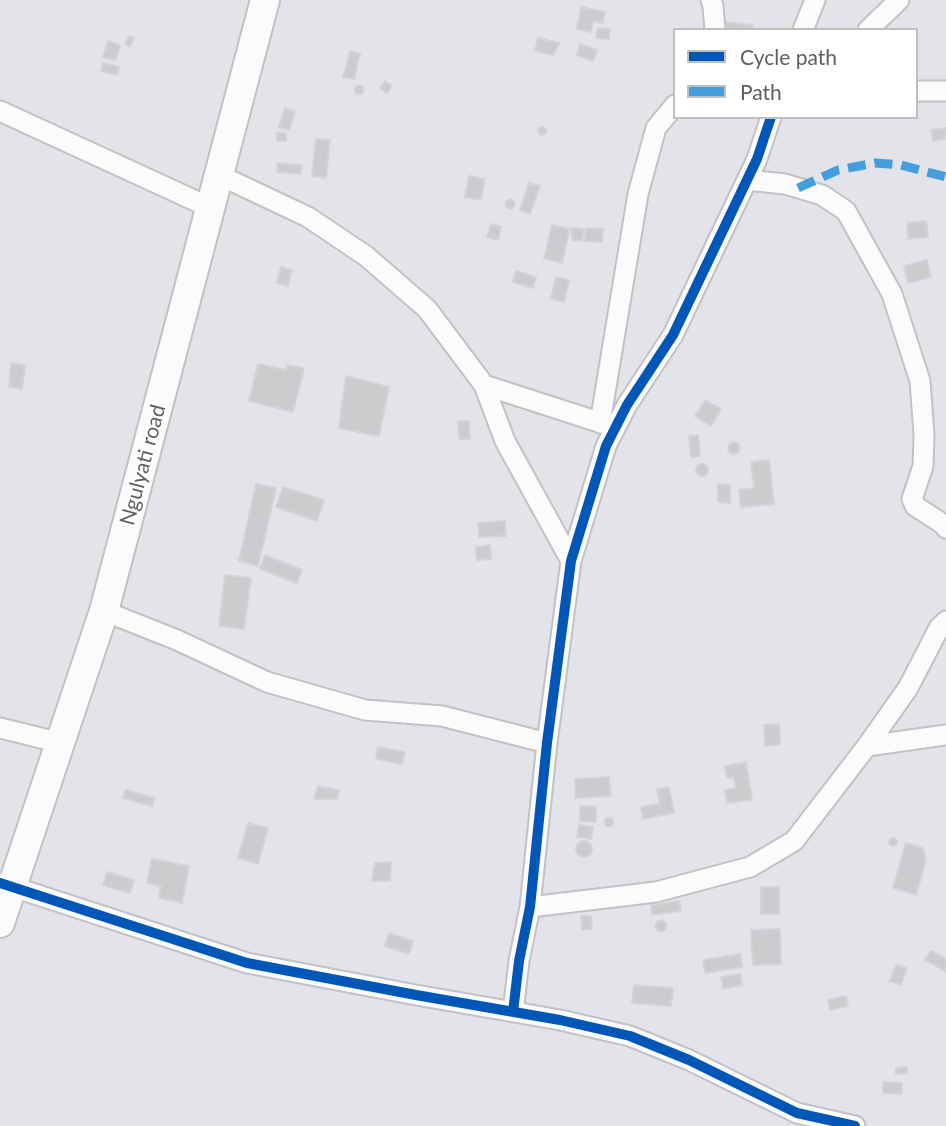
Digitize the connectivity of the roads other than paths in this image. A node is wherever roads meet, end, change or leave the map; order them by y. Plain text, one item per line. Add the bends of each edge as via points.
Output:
1 (265, 0) edge
2 (711, 0) edge
3 (815, 0) edge
4 (899, 0) edge
5 (715, 28) edge
6 (804, 28) edge
7 (870, 28) edge
8 (918, 91) edge
9 (946, 91) edge
10 (673, 107) edge
11 (0, 111) edge
12 (770, 119) edge
13 (219, 175) junction
14 (747, 180) junction
15 (211, 208) junction
16 (484, 385) junction
17 (608, 425) junction
18 (946, 528) edge
19 (570, 561) junction
20 (104, 611) junction
21 (946, 621) edge
22 (0, 728) edge
23 (946, 735) edge
24 (61, 743) junction
25 (547, 743) junction
26 (867, 746) junction
27 (5, 884) edge
28 (530, 907) junction
29 (0, 923) edge
30 (513, 1012) junction
31 (791, 1120) edge
32 (855, 1126) edge

1 - 13 main road, Ngulyati road
2 - 5 street
3 - 6 street
4 - 7 street
8 - 9 street
10 - 17 street via 656,128 638,194
11 - 15 street
12 - 14 street
13 - 15 main road, Ngulyati road
13 - 16 street via 309,217 366,256 427,309
14 - 17 street via 673,335 627,405
14 - 18 street via 785,184 822,195 846,211 892,294 920,381 923,466 912,499
15 - 20 main road, Ngulyati road
16 - 17 street
16 - 19 street via 505,441
17 - 19 street via 606,446
19 - 25 street
20 - 24 main road, Ngulyati road
20 - 25 street via 267,682 365,710 442,716
21 - 26 street via 908,688
22 - 24 street
23 - 26 street
24 - 27 main road, Ngulyati road
25 - 28 street
26 - 28 street via 794,841 750,867 656,892
27 - 29 main road, Ngulyati road
27 - 30 street via 247,963
28 - 30 street
30 - 31 street via 630,1036 689,1060
31 - 32 street

